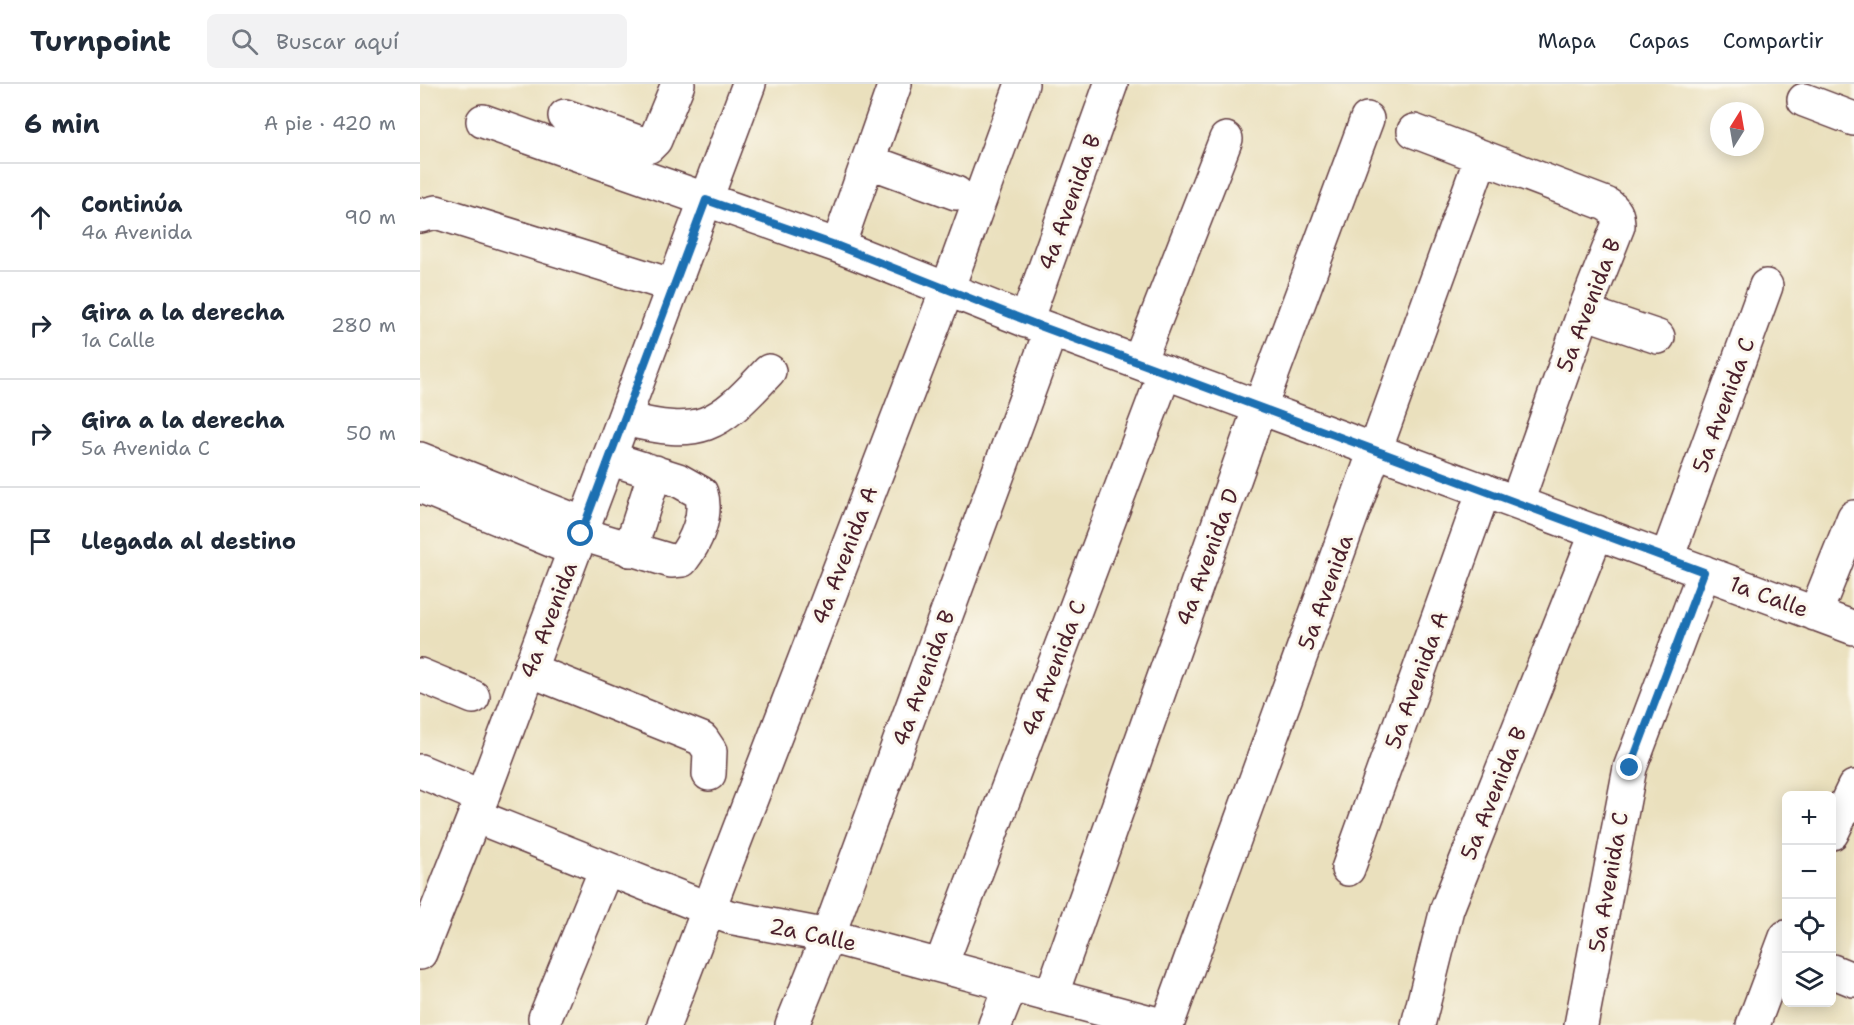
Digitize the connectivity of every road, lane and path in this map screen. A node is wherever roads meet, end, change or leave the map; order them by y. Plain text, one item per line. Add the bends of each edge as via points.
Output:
1 (678, 84) edge
2 (749, 84) edge
3 (895, 84) edge
4 (1022, 84) edge
5 (1111, 84) edge
6 (1804, 100) dead end
7 (565, 116) dead end
8 (1367, 119) dead end
9 (1854, 119) edge
10 (483, 121) dead end
11 (1414, 131) dead end
12 (1226, 139) dead end
13 (1482, 158) junction
14 (868, 160) junction
15 (956, 192) dead end
16 (706, 200) junction
17 (420, 216) edge
18 (838, 246) junction
19 (674, 286) junction
20 (1766, 286) dead end
21 (947, 290) junction
22 (1584, 312) junction
23 (1039, 325) junction
24 (1658, 337) dead end
25 (1152, 367) junction
26 (769, 371) dead end
27 (1260, 406) junction
28 (624, 419) junction
29 (1376, 451) junction
30 (609, 458) junction
31 (420, 459) edge
32 (655, 472) junction
33 (420, 486) edge
34 (1484, 490) junction
35 (1518, 502) junction
36 (1854, 517) edge
37 (1597, 532) junction
38 (580, 536) junction
39 (630, 550) junction
40 (1667, 558) junction
41 (1704, 572) junction
42 (1815, 614) junction
43 (1854, 628) edge
44 (530, 670) junction
45 (420, 675) edge
46 (473, 697) dead end
47 (420, 771) edge
48 (709, 774) dead end
49 (478, 806) junction
50 (606, 869) junction
51 (1348, 869) dead end
52 (708, 910) junction
53 (828, 936) junction
54 (420, 953) edge
55 (1782, 953) edge
56 (941, 965) junction
57 (1836, 973) edge
58 (1854, 980) edge
59 (1011, 985) junction
60 (1051, 996) junction
61 (545, 1018) dead end
62 (664, 1025) edge
63 (792, 1025) edge
64 (995, 1025) edge
65 (1161, 1025) edge
66 (1167, 1025) edge
67 (1418, 1025) edge
68 (1581, 1025) edge
69 (1753, 1025) edge

1 - 7 street via 649,146
2 - 16 street, 4a Avenida
3 - 14 street
4 - 21 street, 4a Avenida A
5 - 23 street, 4a Avenida B
6 - 9 street
8 - 27 street, 4a Avenida D
10 - 16 street, 1a Calle
11 - 13 street, 5a Avenida B
12 - 25 street, 4a Avenida C
13 - 22 street, 5a Avenida B via 1615,209 1618,226
13 - 29 street, 5a Avenida
14 - 15 street
14 - 18 street
16 - 18 street, 1a Calle
16 - 19 street, 4a Avenida
17 - 19 street via 436,212
18 - 21 street, 1a Calle
19 - 28 street, 4a Avenida
20 - 40 street, 5a Avenida C
21 - 23 street, 1a Calle
21 - 52 street, 4a Avenida A
22 - 24 street
22 - 35 street, 5a Avenida B
23 - 25 street, 1a Calle
23 - 53 street, 4a Avenida B
25 - 27 street, 1a Calle
25 - 56 street, 4a Avenida C
26 - 28 street via 734,408 701,425 665,429
27 - 29 street, 1a Calle
27 - 60 street, 4a Avenida D
28 - 30 street, 4a Avenida
29 - 34 street, 1a Calle
29 - 66 street, 5a Avenida
30 - 32 street
30 - 38 street, 4a Avenida
31 - 38 street
32 - 39 street
32 - 39 street via 700,493 704,503 698,534 682,560 671,561
33 - 38 street
34 - 35 street, 1a Calle
34 - 51 street, 5a Avenida A
35 - 37 street, 1a Calle
36 - 42 street
37 - 40 street, 1a Calle
37 - 67 street, 5a Avenida B via 1447,909
38 - 39 street
38 - 44 street, 4a Avenida
40 - 41 street, 1a Calle
41 - 42 street, 1a Calle
41 - 68 street, 5a Avenida C via 1630,768
42 - 43 street, 1a Calle
44 - 48 street via 702,738 710,752
44 - 49 street, 4a Avenida
45 - 46 street
47 - 49 street, 2a Calle
49 - 50 street, 2a Calle
49 - 54 street, 4a Avenida
50 - 52 street, 2a Calle
50 - 61 street
52 - 53 street, 2a Calle
52 - 62 street, 4a Avenida A
53 - 56 street, 2a Calle
53 - 63 street, 4a Avenida B
55 - 69 street
56 - 59 street, 2a Calle
57 - 58 street
59 - 60 street, 2a Calle
59 - 64 street
60 - 65 street, 2a Calle

